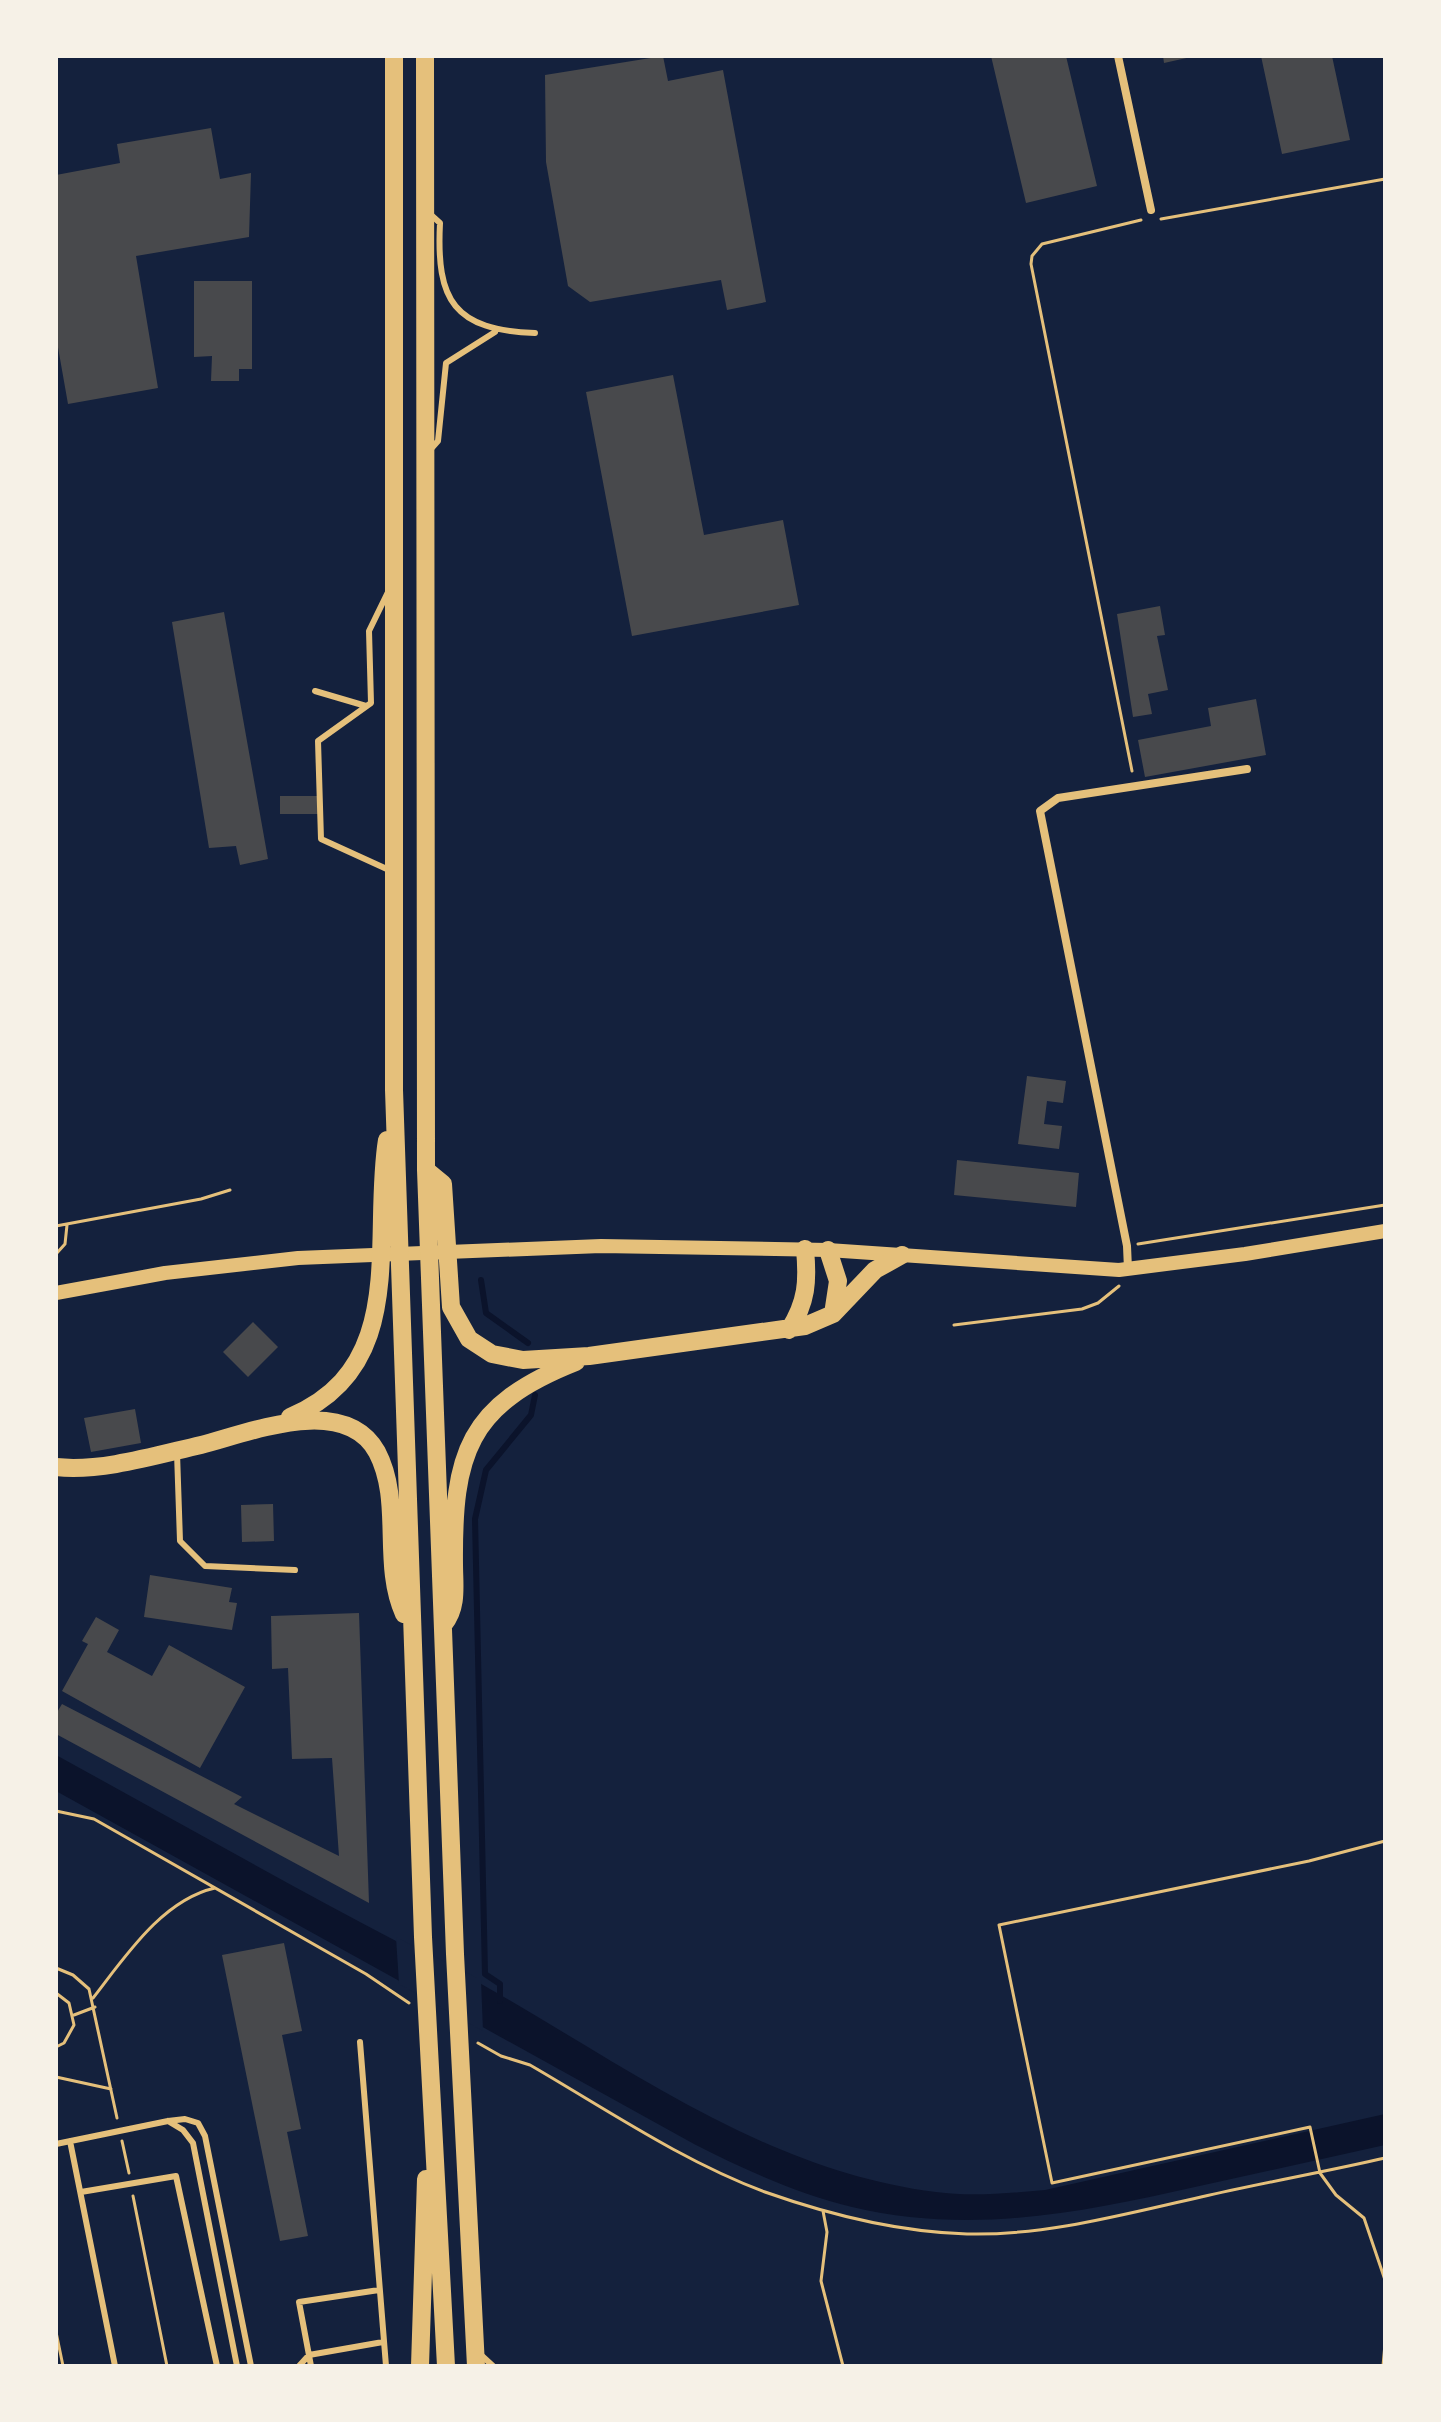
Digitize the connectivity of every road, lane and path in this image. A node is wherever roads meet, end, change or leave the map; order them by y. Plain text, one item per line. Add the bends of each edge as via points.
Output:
1 (394, 56) edge
2 (425, 56) edge
3 (1118, 56) edge
4 (1385, 179) edge
5 (423, 208) junction
6 (1151, 210) junction
7 (495, 332) junction
8 (535, 333) dead end
9 (423, 458) junction
10 (391, 585) junction
11 (315, 691) dead end
12 (366, 706) junction
13 (1247, 769) dead end
14 (1135, 787) junction
15 (393, 872) junction
16 (394, 1090) junction
17 (426, 1170) junction
18 (230, 1190) dead end
19 (1385, 1205) edge
20 (67, 1224) junction
21 (56, 1226) edge
22 (1385, 1232) edge
23 (1127, 1246) junction
24 (805, 1249) junction
25 (828, 1250) junction
26 (56, 1254) edge
27 (902, 1255) junction
28 (1128, 1269) junction
29 (56, 1293) edge
30 (833, 1314) junction
31 (954, 1325) dead end
32 (789, 1330) junction
33 (589, 1356) junction
34 (267, 1427) junction
35 (177, 1450) junction
36 (56, 1467) edge
37 (295, 1570) dead end
38 (442, 1626) junction
39 (411, 1628) junction
40 (56, 1811) edge
41 (1385, 1841) edge
42 (215, 1888) junction
43 (56, 1968) edge
44 (56, 1993) edge
45 (392, 1994) dead end
46 (92, 1998) junction
47 (95, 2007) junction
48 (74, 2015) junction
49 (428, 2020) junction
50 (360, 2042) dead end
51 (56, 2047) edge
52 (501, 2056) dead end
53 (56, 2077) edge
54 (111, 2089) junction
55 (168, 2121) junction
56 (120, 2131) junction
57 (70, 2141) junction
58 (56, 2144) edge
59 (1385, 2158) edge
60 (1320, 2170) junction
61 (131, 2182) junction
62 (81, 2192) junction
63 (823, 2211) junction
64 (1385, 2280) edge
65 (379, 2290) junction
66 (56, 2332) edge
67 (383, 2342) junction
68 (1385, 2344) edge
69 (309, 2355) junction
70 (476, 2358) edge
71 (63, 2366) edge
72 (115, 2366) edge
73 (167, 2366) edge
74 (217, 2366) edge
75 (237, 2366) edge
76 (251, 2366) edge
77 (299, 2366) edge
78 (311, 2366) edge
79 (386, 2366) edge
80 (420, 2366) edge
81 (446, 2366) edge
82 (493, 2366) edge
83 (843, 2366) edge
84 (1383, 2366) edge

1 - 10 highway
2 - 5 highway
3 - 6 street
4 - 6 path via 1165,219
5 - 7 lane via 440,223 445,290 468,319
5 - 9 highway
6 - 14 path via 1137,222 1042,244 1031,264
7 - 8 lane
7 - 9 lane via 446,363 438,441
9 - 17 highway
10 - 12 lane via 369,631 371,703
10 - 15 highway
11 - 12 lane
12 - 15 lane via 318,741 321,839
13 - 14 street
14 - 23 street via 1058,798 1040,811
15 - 16 highway
16 - 34 highway via 382,1182 383,1274 373,1322 352,1367 337,1385 304,1411
16 - 39 highway
17 - 33 highway via 443,1184 448,1292 469,1339 481,1350 506,1358
17 - 38 highway
18 - 20 path
19 - 23 path
20 - 21 path
20 - 26 path via 65,1244
22 - 28 street
23 - 28 street
24 - 25 street
24 - 29 street via 628,1246 364,1253 226,1265
24 - 32 highway via 805,1301
25 - 27 street
25 - 30 highway via 838,1281
27 - 28 street
27 - 30 highway via 875,1270
28 - 31 path via 1116,1290 1082,1309
30 - 32 highway
32 - 33 highway
33 - 38 highway via 518,1389 476,1433 457,1479 454,1600
34 - 35 highway
34 - 39 highway via 319,1420 370,1442 384,1472 395,1589
35 - 36 highway
35 - 37 lane via 180,1541 188,1550 205,1566
38 - 70 highway
39 - 49 highway
40 - 42 path via 94,1819
41 - 60 path via 999,1925 1052,2183 1310,2127
42 - 45 path
42 - 46 path via 184,1899 145,1931
43 - 46 path via 73,1975
44 - 48 path
46 - 47 path
47 - 48 path
47 - 54 path
48 - 51 path via 73,2031
49 - 80 highway
49 - 81 highway
50 - 65 lane
52 - 63 path via 530,2065 691,2158
53 - 54 path
54 - 56 path
55 - 56 lane
55 - 75 lane via 193,2143
55 - 76 lane via 198,2123 205,2136
56 - 57 lane
56 - 61 path
57 - 58 lane
57 - 62 lane
59 - 60 path
60 - 63 path via 1097,2220 1022,2231 924,2231
60 - 64 path via 1336,2195 1364,2218
61 - 62 lane
61 - 73 path
61 - 74 lane via 169,2175 180,2182
62 - 72 lane
63 - 83 path via 827,2232 821,2281
65 - 67 lane
65 - 69 lane via 299,2302
66 - 71 path
67 - 69 lane
67 - 79 lane
68 - 84 path
69 - 77 lane
69 - 78 lane
70 - 82 lane

